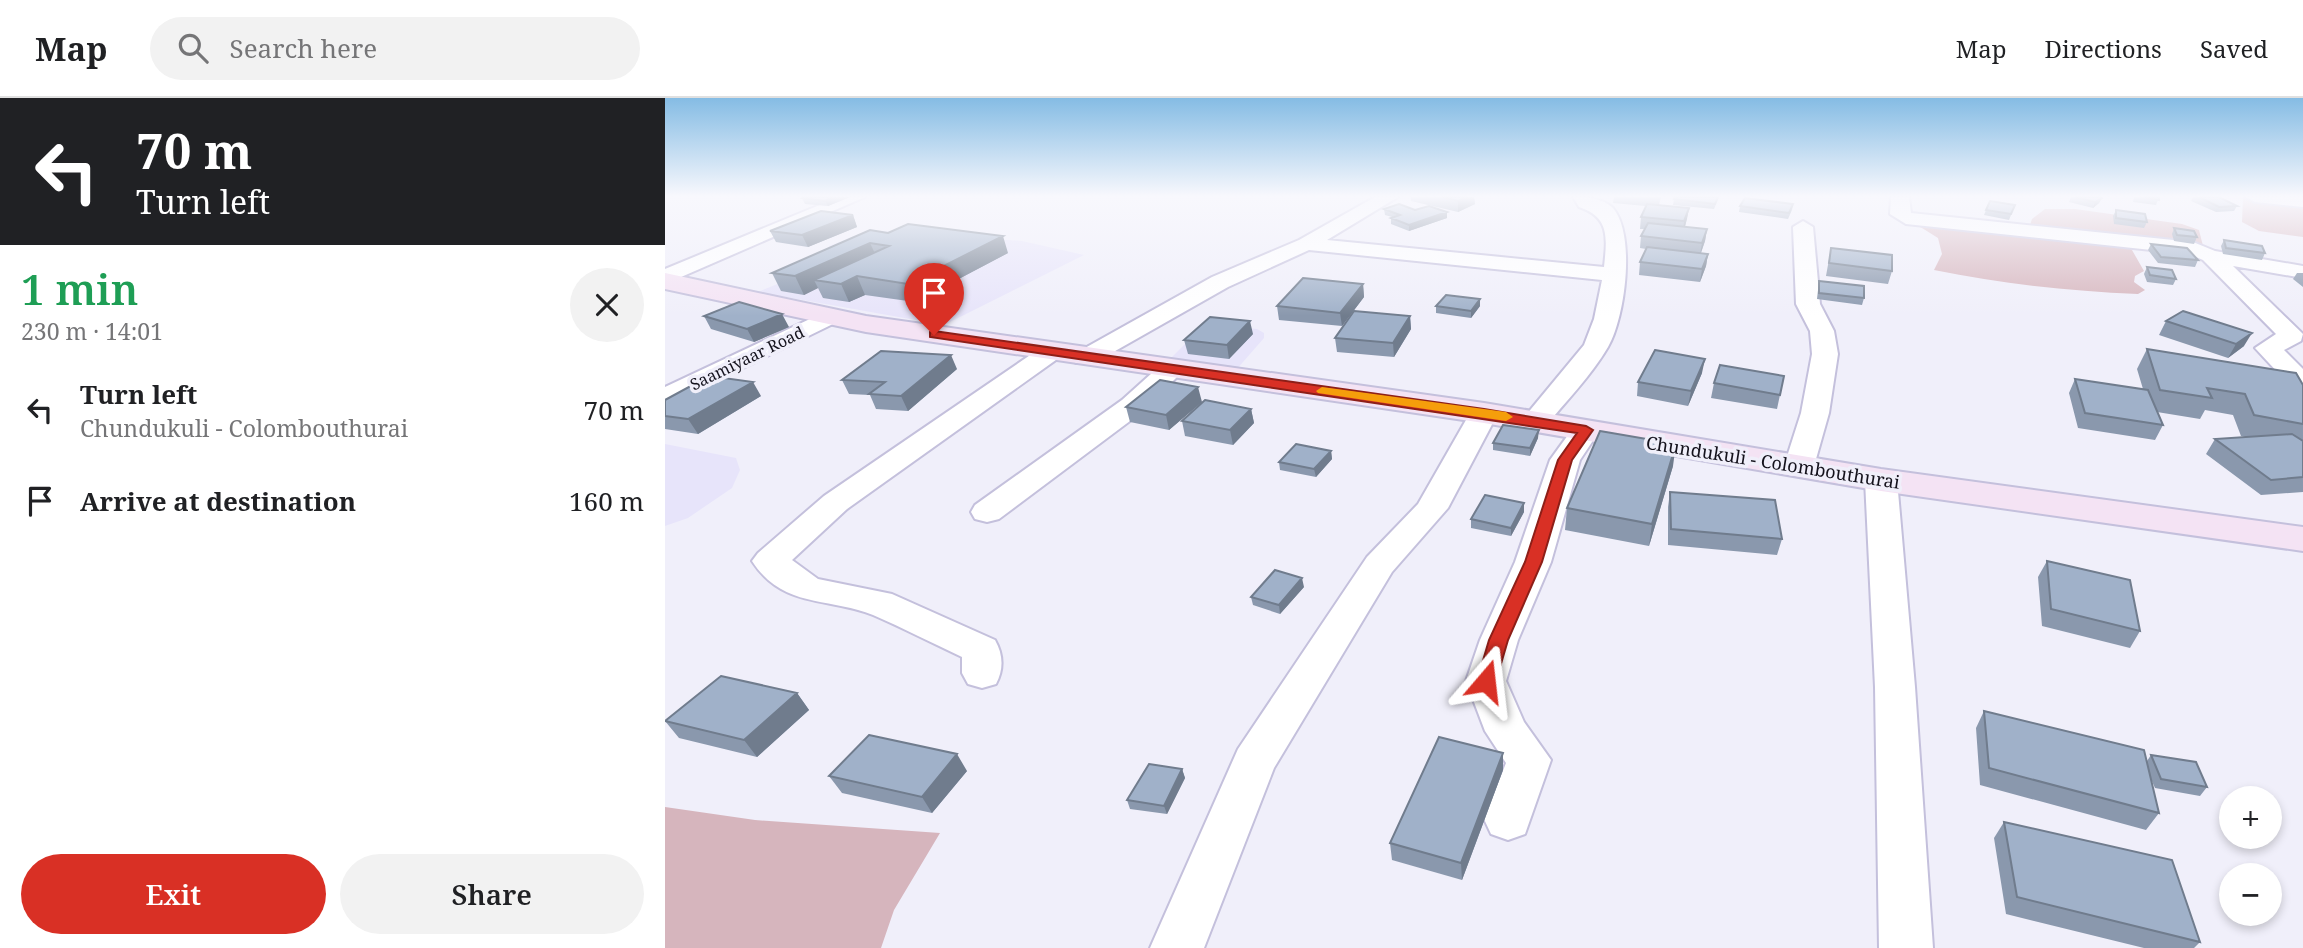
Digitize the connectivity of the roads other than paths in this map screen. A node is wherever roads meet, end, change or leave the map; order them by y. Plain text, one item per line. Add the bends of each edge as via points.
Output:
1 (764, 237) edge
2 (1319, 237) edge
3 (1615, 237) edge
4 (1804, 237) edge
5 (2085, 237) edge
6 (1306, 244) junction
7 (2210, 256) junction
8 (2303, 272) edge
9 (1615, 275) junction
10 (665, 279) edge
11 (829, 317) junction
12 (1051, 352) junction
13 (1086, 358) junction
14 (1171, 370) junction
15 (2303, 384) edge
16 (665, 398) edge
17 (1484, 413) junction
18 (1535, 421) junction
19 (1586, 430) junction
20 (1799, 467) junction
21 (1881, 480) junction
22 (986, 512) dead end
23 (2303, 539) edge
24 (982, 673) dead end
25 (1508, 819) dead end
26 (1177, 948) edge
27 (1906, 948) edge

1 - 10 street
2 - 6 street
3 - 9 street
4 - 20 street via 1808,304 1822,331 1825,355
5 - 7 street via 2193,248
6 - 9 street
6 - 13 street via 1220,282
7 - 8 street
7 - 15 street via 2292,337 2269,348
9 - 18 street via 1598,343
10 - 11 main road, Chundukuli - Colombouthurai
11 - 12 main road, Chundukuli - Colombouthurai
11 - 16 street, Saamiyaar Road
12 - 13 main road, Chundukuli - Colombouthurai
12 - 24 street via 839,499 770,561 807,589 879,604 981,650
13 - 14 main road, Chundukuli - Colombouthurai
14 - 17 main road, Chundukuli - Colombouthurai
14 - 22 street via 1132,406
17 - 18 main road, Chundukuli - Colombouthurai
17 - 26 street via 1432,509 1379,565 1254,762
18 - 19 main road, Chundukuli - Colombouthurai
19 - 20 main road, Chundukuli - Colombouthurai
19 - 25 street via 1565,460 1533,562 1486,681 1506,731 1529,761
20 - 21 main road, Chundukuli - Colombouthurai
21 - 23 main road, Chundukuli - Colombouthurai
21 - 27 street

